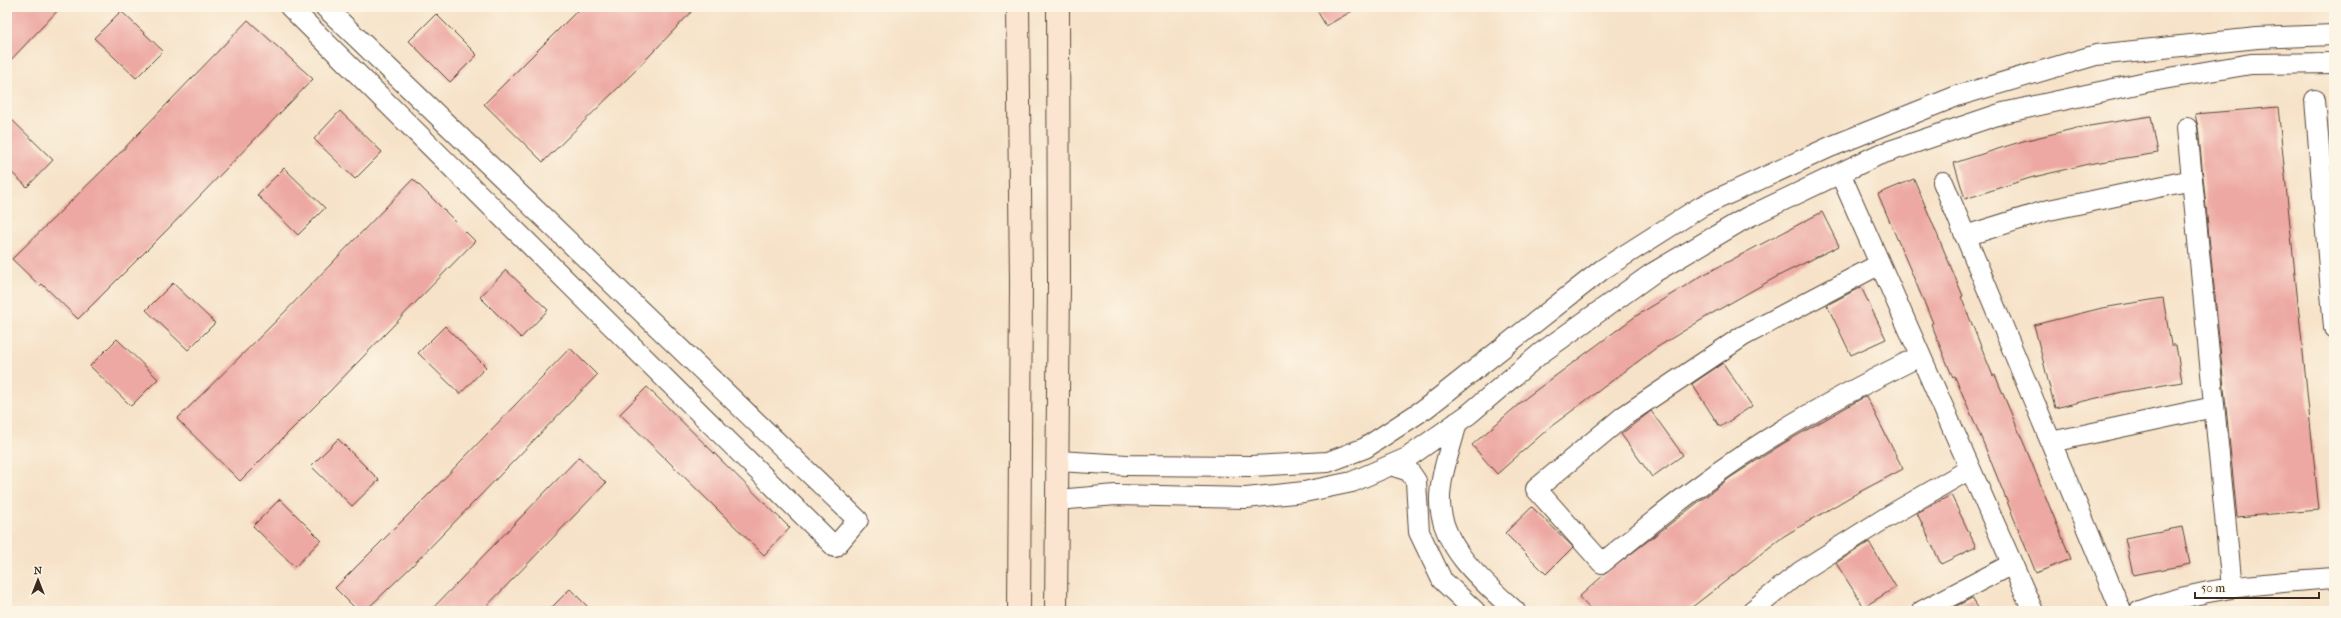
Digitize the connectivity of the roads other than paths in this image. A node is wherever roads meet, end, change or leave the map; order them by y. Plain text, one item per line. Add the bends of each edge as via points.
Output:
1 (290, 7) edge
2 (325, 7) edge
3 (1018, 7) edge
4 (1058, 7) edge
5 (2334, 35) edge
6 (2334, 63) edge
7 (2315, 100) dead end
8 (2187, 128) dead end
9 (2327, 167) edge
10 (1840, 173) junction
11 (2192, 180) junction
12 (1943, 182) dead end
13 (1965, 236) junction
14 (1880, 264) junction
15 (2334, 328) edge
16 (1920, 356) junction
17 (2214, 406) junction
18 (1457, 422) junction
19 (2051, 442) junction
20 (1058, 461) junction
21 (1391, 465) junction
22 (1970, 469) junction
23 (1057, 500) junction
24 (2012, 564) junction
25 (2334, 578) edge
26 (2232, 588) junction
27 (1019, 611) edge
28 (1056, 611) edge
29 (1475, 611) edge
30 (1515, 611) edge
31 (1752, 611) edge
32 (1922, 611) edge
33 (2033, 611) edge
34 (2121, 611) edge
35 (2140, 611) edge

1 - 2 street via 835,547 858,520
3 - 27 main road via 1021,282
4 - 20 main road
5 - 20 street via 2257,38 2096,55 1957,96 1830,147 1702,206 1603,269 1426,408 1365,448 1328,462 1251,466 1127,465
6 - 10 street via 2251,64 2146,82 2003,113 1878,155
7 - 9 street
8 - 11 street
9 - 15 street
10 - 14 street
10 - 18 street via 1746,218 1653,273 1541,353
11 - 13 street via 2049,210
11 - 17 street
12 - 13 street
13 - 19 street
14 - 16 street
14 - 16 street via 1743,336 1624,416 1536,489 1602,563 1699,486 1795,422
16 - 22 street
17 - 19 street
17 - 26 street
18 - 21 street via 1407,458
18 - 30 street via 1442,483 1440,503 1445,532 1467,563
19 - 34 street
20 - 23 main road
21 - 23 street via 1352,482 1304,492 1246,498 1116,496
21 - 29 street via 1409,471 1416,481 1419,532 1442,580
22 - 24 street
22 - 31 street via 1887,517 1807,568
23 - 28 main road
24 - 32 street
24 - 33 street
25 - 26 street
26 - 35 street via 2174,598

